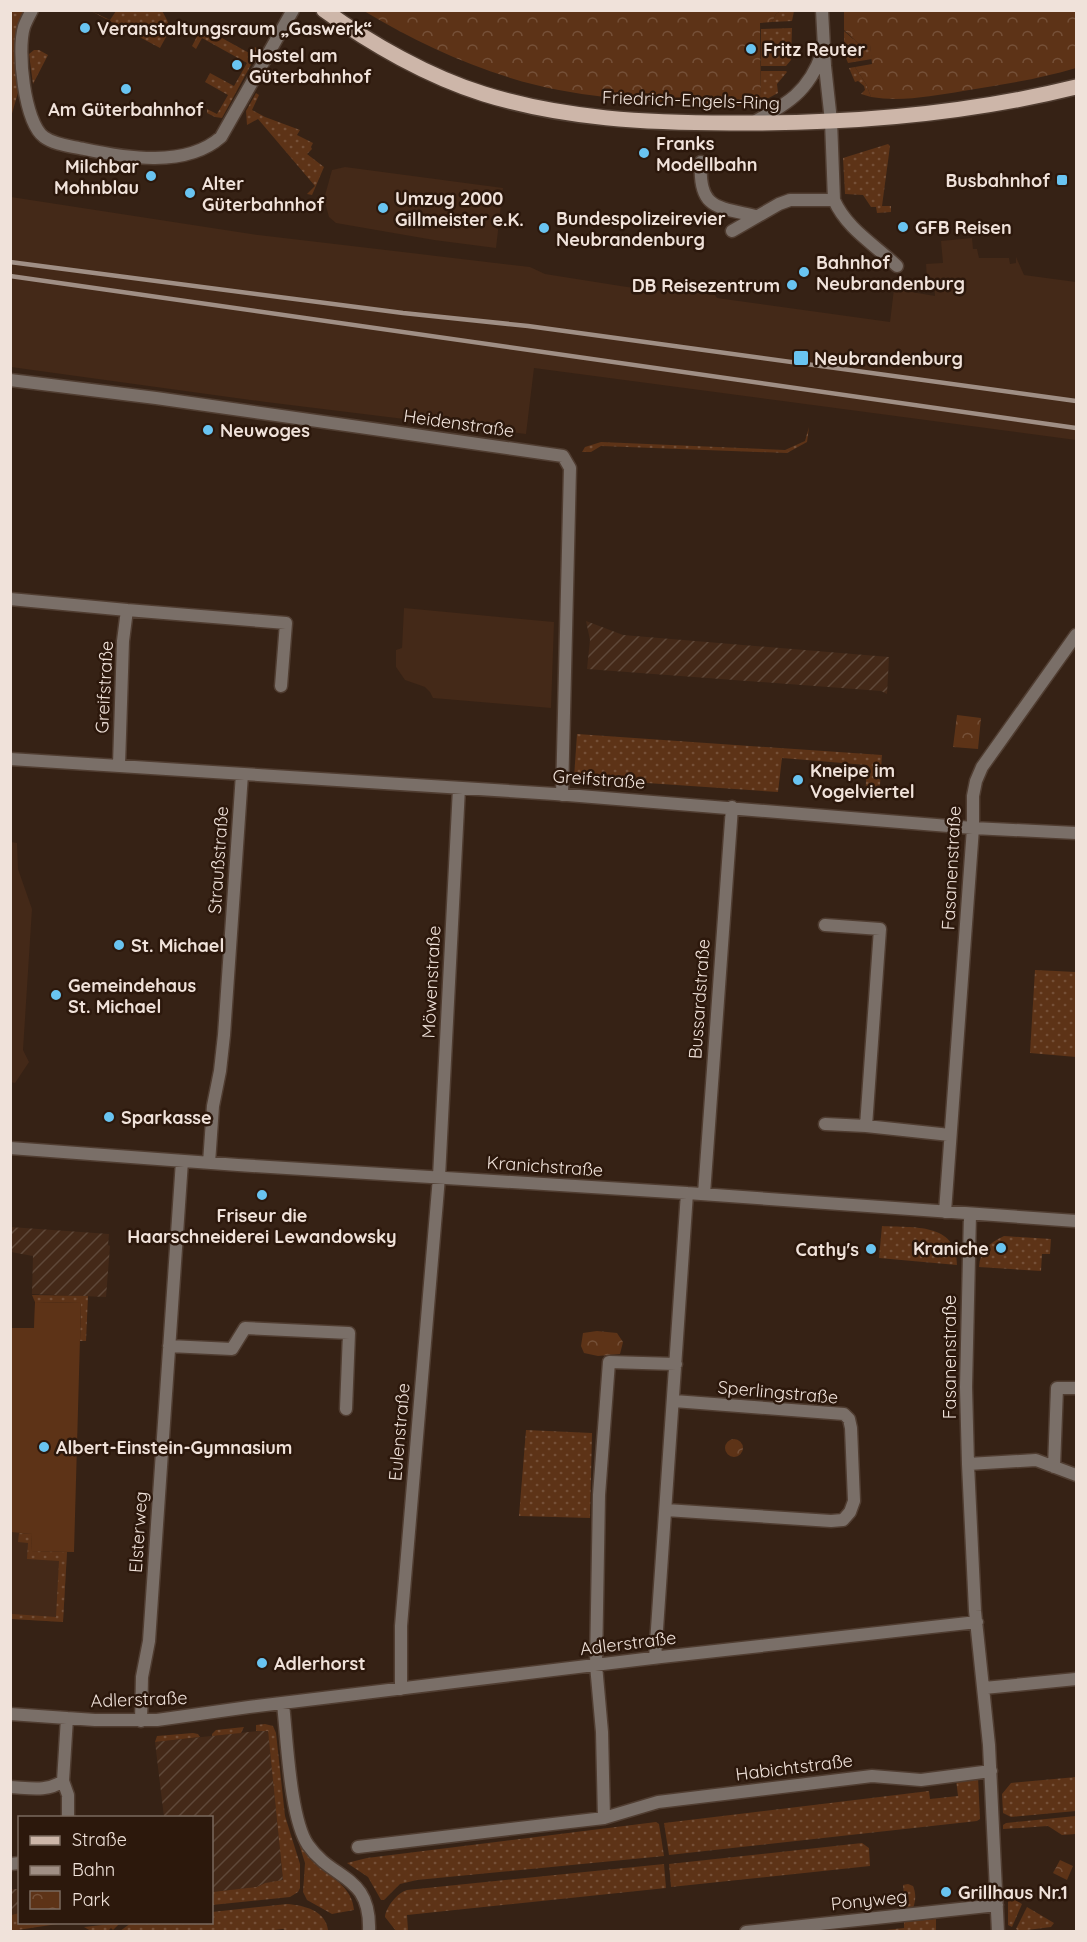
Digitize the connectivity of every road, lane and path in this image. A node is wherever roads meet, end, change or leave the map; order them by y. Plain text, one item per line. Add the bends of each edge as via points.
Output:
1 (32, 10) edge
2 (293, 10) edge
3 (324, 10) edge
4 (822, 10) edge
5 (824, 49) junction
6 (1077, 87) edge
7 (831, 121) junction
8 (752, 123) junction
9 (701, 162) dead end
10 (834, 200) junction
11 (756, 216) junction
12 (732, 231) dead end
13 (897, 266) dead end
14 (10, 380) edge
15 (10, 598) edge
16 (127, 610) junction
17 (1077, 635) edge
18 (281, 686) dead end
19 (10, 759) edge
20 (119, 765) junction
21 (242, 774) junction
22 (459, 788) junction
23 (562, 795) junction
24 (732, 807) junction
25 (973, 828) junction
26 (1077, 833) edge
27 (825, 925) dead end
28 (825, 1124) dead end
29 (867, 1125) junction
30 (950, 1135) junction
31 (10, 1148) edge
32 (182, 1161) junction
33 (208, 1163) junction
34 (439, 1178) junction
35 (687, 1193) junction
36 (704, 1194) junction
37 (945, 1212) junction
38 (970, 1214) junction
39 (1077, 1221) edge
40 (169, 1346) junction
41 (676, 1364) junction
42 (1077, 1388) edge
43 (674, 1401) junction
44 (346, 1409) dead end
45 (968, 1464) junction
46 (1054, 1467) junction
47 (1077, 1475) edge
48 (666, 1510) junction
49 (977, 1623) junction
50 (655, 1658) junction
51 (596, 1665) junction
52 (1077, 1679) edge
53 (984, 1688) junction
54 (401, 1689) junction
55 (283, 1704) junction
56 (10, 1714) edge
57 (67, 1718) junction
58 (141, 1721) junction
59 (991, 1771) junction
60 (63, 1781) junction
61 (10, 1787) edge
62 (68, 1816) edge
63 (604, 1818) junction
64 (358, 1847) dead end
65 (997, 1905) junction
66 (369, 1932) edge
67 (746, 1932) edge
68 (998, 1932) edge

1 - 2 street via 22,39 24,85 32,118 43,136 57,143 124,156 165,157 202,150 227,130
3 - 8 main road, Friedrich-Engels-Ring via 430,72 484,94 571,114 671,122
4 - 5 street
5 - 7 street
5 - 8 street via 811,80 799,94
6 - 7 main road, Friedrich-Engels-Ring via 938,112
7 - 8 main road, Friedrich-Engels-Ring
7 - 10 street
9 - 11 street via 701,186 708,200
10 - 11 street via 790,200
10 - 13 street via 841,215
11 - 12 street
14 - 23 street, Heidenstraße via 563,456 570,468
15 - 16 street
16 - 18 street via 286,623
16 - 20 street, Greifstraße
17 - 25 street, Fasanenstraße via 982,767 973,796
19 - 20 street, Greifstraße
20 - 21 street, Greifstraße
21 - 22 street, Greifstraße
21 - 33 street, Straußstraße via 224,1035
22 - 23 street, Greifstraße
22 - 34 street, Möwenstraße
23 - 24 street, Greifstraße
24 - 25 street, Greifstraße
24 - 36 street, Bussardstraße
25 - 26 street, Greifstraße
25 - 30 street, Fasanenstraße
27 - 29 street via 880,929
28 - 29 street
29 - 30 street
30 - 37 street, Fasanenstraße
31 - 32 street, Kranichstraße
32 - 33 street, Kranichstraße
32 - 40 street, Elsterweg
33 - 34 street, Kranichstraße
34 - 35 street, Kranichstraße
34 - 54 street, Eulenstraße via 402,1616
35 - 36 street, Kranichstraße
35 - 41 street
36 - 37 street, Kranichstraße
37 - 38 street, Kranichstraße
38 - 39 street, Kranichstraße
38 - 45 street, Fasanenstraße
40 - 44 street via 232,1349 244,1328 349,1333
40 - 58 street, Elsterweg
41 - 43 street
41 - 51 street via 609,1362 599,1495
42 - 46 street via 1057,1388
43 - 48 street
43 - 48 street, Sperlingstraße via 844,1414 851,1428 854,1500 843,1520 831,1521
45 - 46 street via 1036,1460
45 - 49 street, Fasanenstraße
46 - 47 street
48 - 50 street
49 - 50 street, Adlerstraße
49 - 53 street, Fasanenstraße
50 - 51 street, Adlerstraße
51 - 54 street, Adlerstraße
51 - 63 street
52 - 53 street
53 - 59 street, Fasanenstraße
54 - 55 street, Adlerstraße
55 - 58 street, Adlerstraße
55 - 66 street via 301,1831 314,1853 360,1890
56 - 57 street, Adlerstraße
57 - 58 street, Adlerstraße
57 - 60 street, Adlerstraße
59 - 63 street, Habichtstraße via 921,1780 872,1776 658,1802
59 - 65 street, Fasanenstraße
60 - 61 street via 47,1789
60 - 62 street, Adlerstraße
63 - 64 street, Habichtstraße
65 - 67 street, Ponyweg
65 - 68 street, Fasanenstraße

